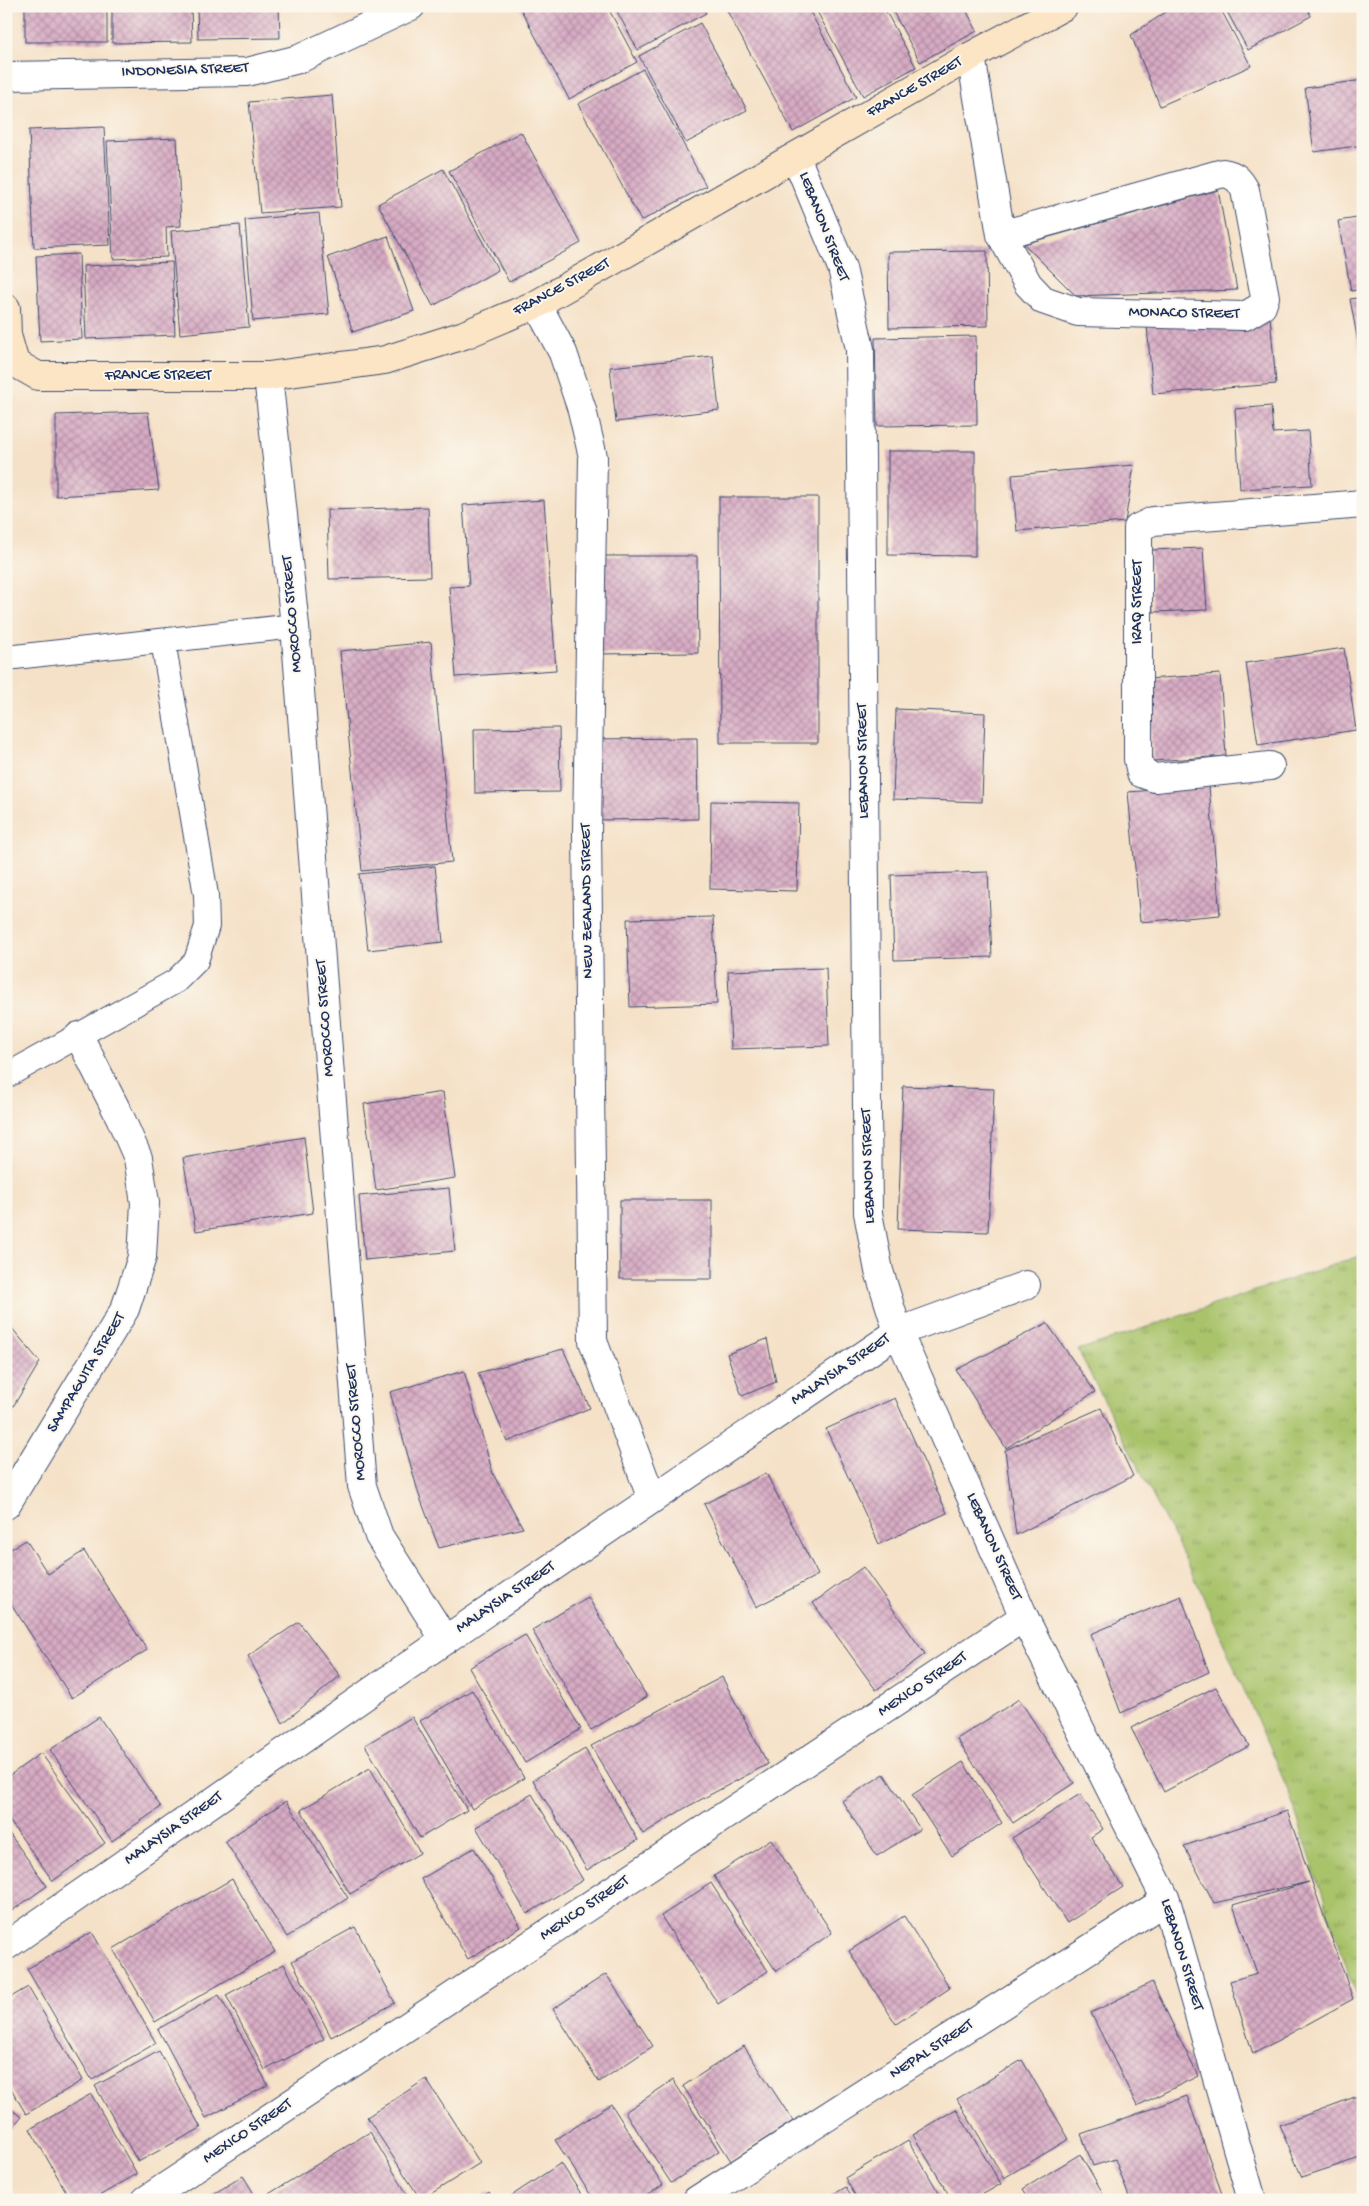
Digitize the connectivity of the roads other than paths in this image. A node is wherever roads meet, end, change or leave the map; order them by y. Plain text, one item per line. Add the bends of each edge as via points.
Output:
1 (412, 6) edge
2 (1064, 6) edge
3 (970, 56) junction
4 (6, 76) edge
5 (796, 157) junction
6 (1001, 235) junction
7 (537, 304) junction
8 (6, 308) edge
9 (11, 363) edge
10 (268, 376) junction
11 (1363, 504) edge
12 (295, 626) junction
13 (163, 642) junction
14 (6, 658) edge
15 (1270, 766) dead end
16 (79, 1036) junction
17 (6, 1076) edge
18 (1026, 1285) dead end
19 (898, 1332) junction
20 (652, 1499) junction
21 (6, 1505) edge
22 (1024, 1618) junction
23 (444, 1640) junction
24 (1166, 1900) junction
25 (6, 1946) edge
26 (146, 2200) edge
27 (697, 2200) edge
28 (1252, 2200) edge

1 - 4 street, INDONESIA STREET via 299,58 247,72
2 - 3 main road, FRANCE STREET
3 - 5 main road, FRANCE STREET
3 - 6 street, MONACO STREET
5 - 7 main road, FRANCE STREET
5 - 19 street, LEBANON STREET via 842,268 860,349 868,1213 879,1271
6 - 6 street, MONACO STREET via 1223,173 1233,174 1245,190 1265,297 1262,306 1245,316 1078,312 1043,300 1028,284
7 - 10 main road, FRANCE STREET via 464,335 385,360
7 - 20 street, NEW ZEALAND STREET via 563,353 593,456 587,833 593,1341
8 - 9 main road
9 - 10 main road, FRANCE STREET via 38,376
10 - 12 street, MOROCCO STREET
11 - 15 street, IRAQ STREET via 1153,520 1138,528 1138,759 1141,773 1155,778
12 - 13 lane
12 - 23 street, MOROCCO STREET via 362,1486 379,1536
13 - 14 lane
13 - 16 lane via 206,896 207,926 196,961 176,981
16 - 17 lane
16 - 21 street, SAMPAGUITA STREET via 138,1158 145,1203 142,1257 126,1309
18 - 19 street, MALAYSIA STREET
19 - 20 street, MALAYSIA STREET
19 - 22 street, LEBANON STREET
20 - 23 street, MALAYSIA STREET
22 - 24 street, LEBANON STREET
22 - 26 street, MEXICO STREET
23 - 25 street, MALAYSIA STREET
24 - 27 street, NEPAL STREET
24 - 28 street, LEBANON STREET

